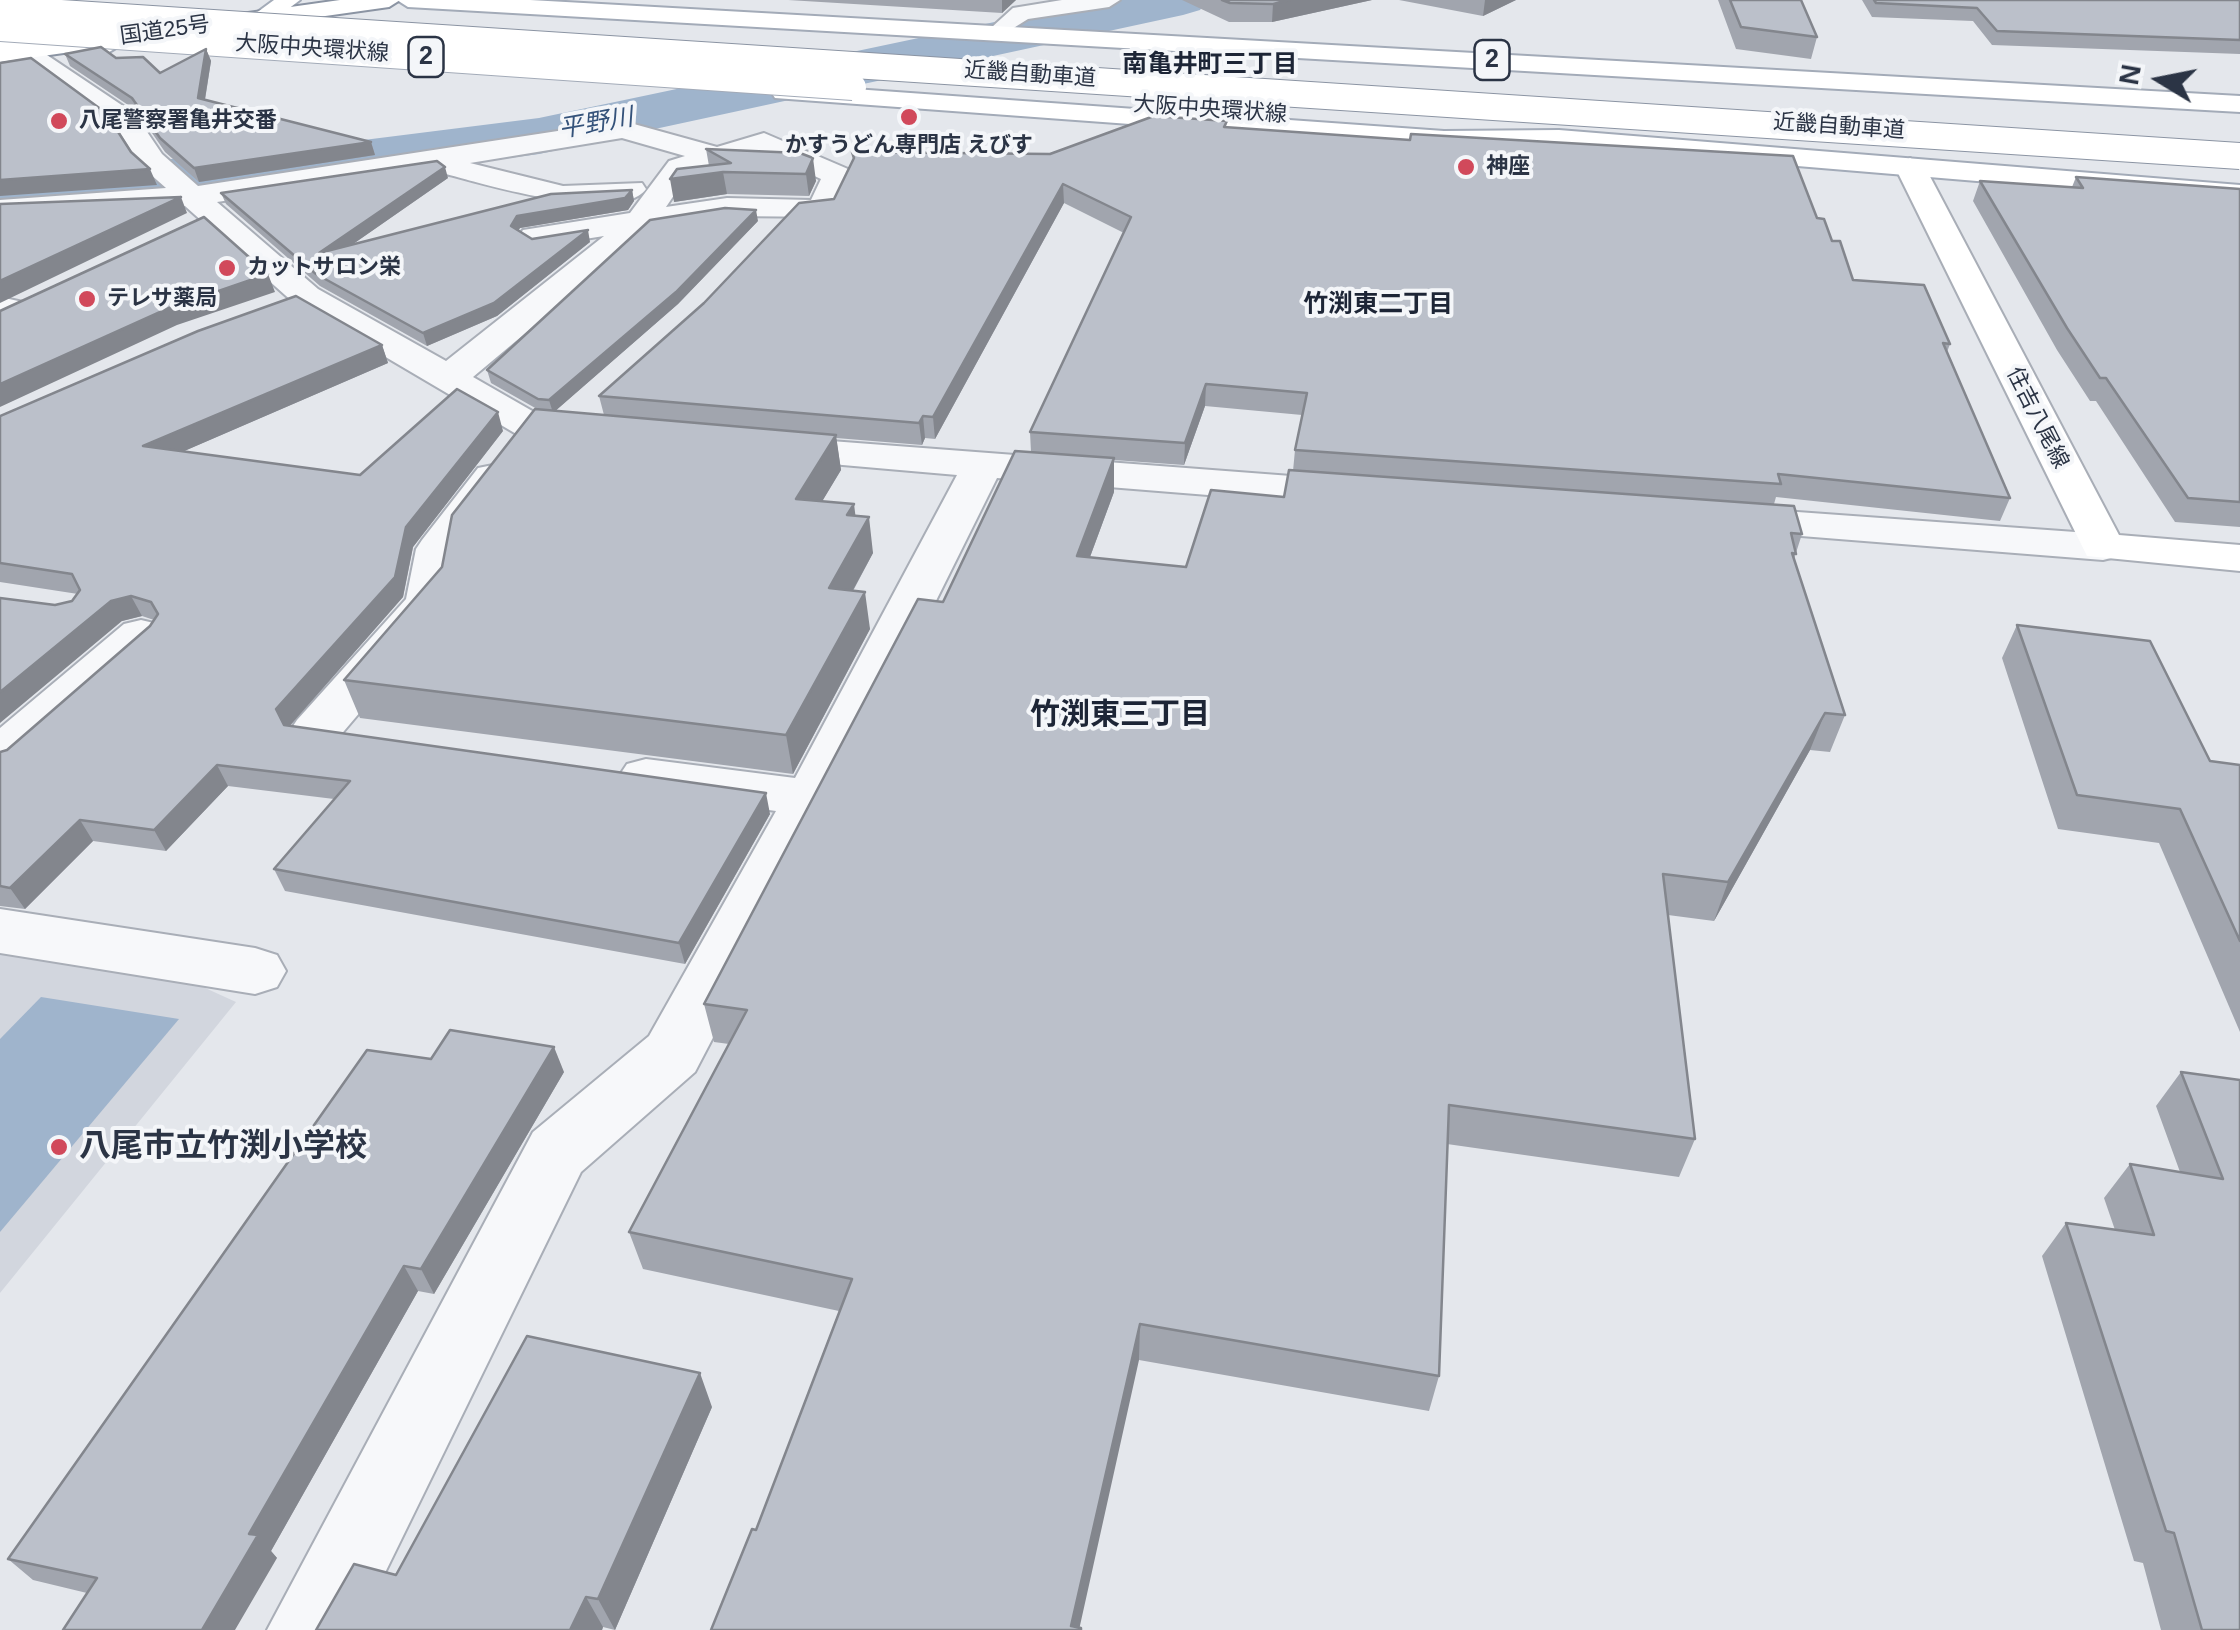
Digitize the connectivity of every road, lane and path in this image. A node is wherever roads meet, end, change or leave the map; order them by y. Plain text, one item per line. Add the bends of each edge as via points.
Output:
1 (156, 0) edge
2 (288, 0) edge
3 (389, 0) edge
4 (408, 0) edge
5 (618, 0) edge
6 (1108, 0) edge
7 (0, 10) edge
8 (260, 18) junction
9 (1004, 27) junction
10 (0, 28) edge
11 (1113, 39) junction
12 (0, 41) edge
13 (61, 46) junction
14 (29, 50) junction
15 (0, 54) edge
16 (336, 63) junction
17 (2240, 104) edge
18 (2240, 133) edge
19 (1594, 141) junction
20 (716, 156) junction
21 (2240, 156) edge
22 (152, 160) junction
23 (434, 162) junction
24 (114, 163) edge
25 (1910, 167) junction
26 (667, 186) junction
27 (2240, 194) edge
28 (97, 199) junction
29 (201, 206) junction
30 (0, 209) edge
31 (792, 209) junction
32 (638, 224) junction
33 (177, 234) edge
34 (16, 237) edge
35 (534, 237) edge
36 (768, 239) edge
37 (55, 294) edge
38 (7, 313) edge
39 (448, 378) junction
40 (562, 420) junction
41 (639, 436) edge
42 (734, 445) edge
43 (982, 467) junction
44 (1399, 497) edge
45 (1692, 518) edge
46 (2103, 547) junction
47 (2240, 558) edge
48 (141, 634) edge
49 (372, 740) edge
50 (0, 756) edge
51 (601, 770) edge
52 (811, 798) junction
53 (0, 932) edge
54 (256, 971) dead end
55 (311, 1630) edge

1 - 18 main road, 近畿自動車道
2 - 8 main road
3 - 8 main road, 国道25号
4 - 11 main road, 2
5 - 9 main road, 2
6 - 9 street via 1021,13
7 - 21 main road, 近畿自動車道, bridge
8 - 13 main road, 国道25号
8 - 16 main road via 246,30 250,42 330,54
9 - 11 main road, 2
10 - 19 main road, 大阪中央環状線 / 2, bridge
11 - 17 main road, 2
12 - 13 main road
13 - 14 main road, 国道25号
13 - 16 main road
14 - 15 main road, 国道25号
14 - 22 street via 126,120
16 - 19 main road via 1444,139
19 - 25 main road, 大阪中央環状線 / 2
20 - 23 street via 624,129
20 - 26 street via 678,168
20 - 31 street via 764,142 838,175 822,210
22 - 24 street
22 - 29 street
23 - 26 street via 563,195
23 - 29 street
25 - 27 main road, 大阪中央環状線 / 2
25 - 46 main road, 住吉八尾線
26 - 32 street
28 - 29 street
28 - 30 street
28 - 34 street
29 - 33 street
29 - 39 street via 290,302
31 - 32 street via 727,207
31 - 36 street
32 - 35 street
32 - 39 street
37 - 38 street
39 - 40 street
40 - 41 street
40 - 49 street via 438,549 429,602 315,732
42 - 43 street
43 - 44 street
43 - 52 street
45 - 46 street
46 - 47 main road
48 - 50 street
51 - 52 street
52 - 55 street via 672,1054 557,1152
53 - 54 street

